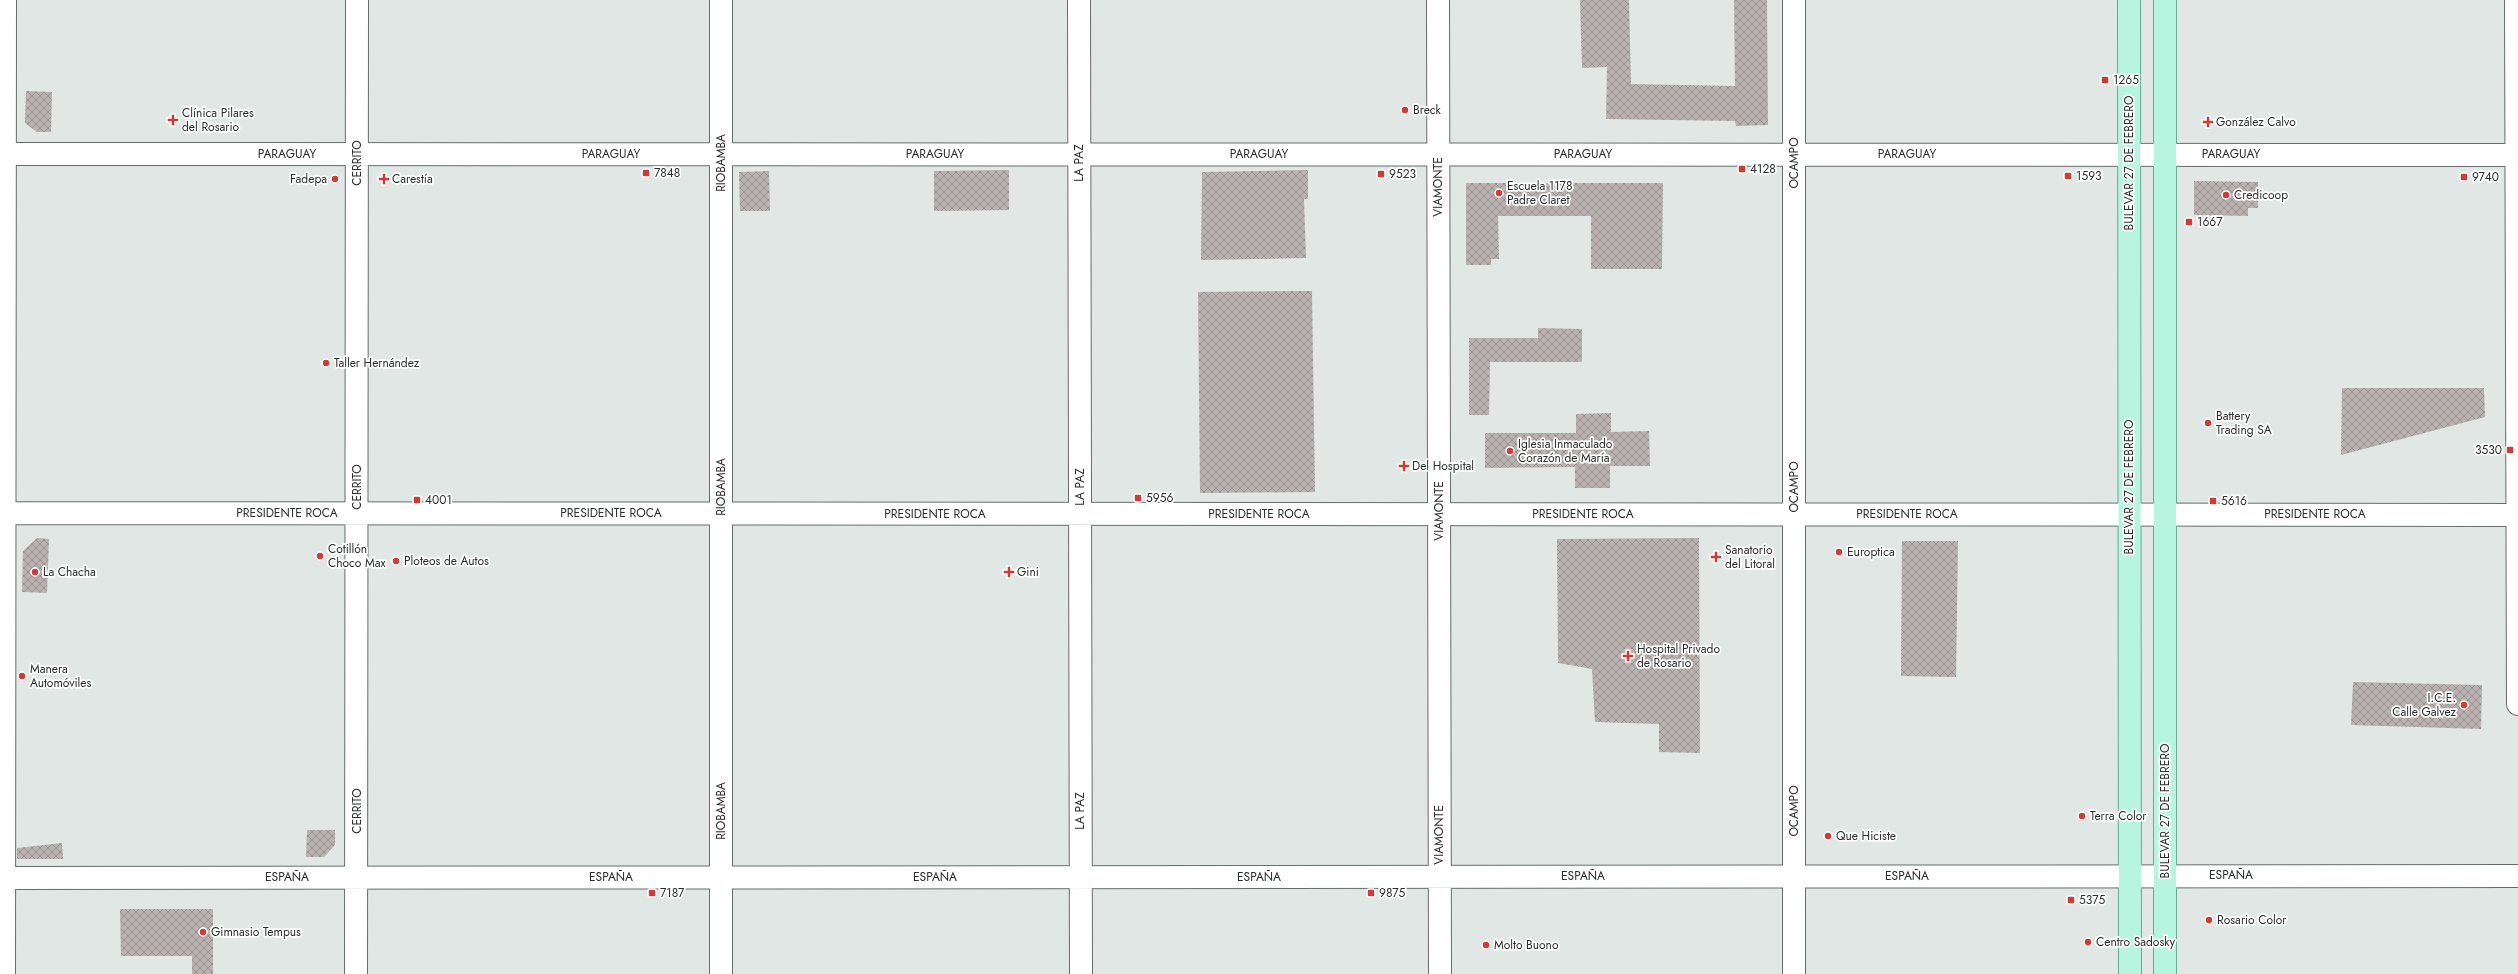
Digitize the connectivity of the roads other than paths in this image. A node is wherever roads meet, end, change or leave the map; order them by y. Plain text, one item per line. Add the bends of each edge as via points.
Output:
1 (5, 0) edge
2 (357, 0) edge
3 (721, 0) edge
4 (1079, 0) edge
5 (1438, 0) edge
6 (1794, 0) edge
7 (2129, 0) edge
8 (2165, 0) edge
9 (2516, 0) edge
10 (3, 154) edge
11 (357, 154) junction
12 (721, 154) junction
13 (1079, 154) junction
14 (1438, 154) junction
15 (1794, 154) junction
16 (2129, 154) junction
17 (2165, 154) junction
18 (2517, 155) edge
19 (1, 513) edge
20 (357, 513) junction
21 (721, 514) junction
22 (1080, 514) junction
23 (1439, 514) junction
24 (1794, 514) junction
25 (2129, 514) junction
26 (2165, 514) junction
27 (2518, 515) edge
28 (2518, 704) edge
29 (2165, 875) junction
30 (1439, 876) junction
31 (1794, 876) junction
32 (2130, 876) junction
33 (2518, 876) edge
34 (356, 877) junction
35 (721, 877) junction
36 (1080, 877) junction
37 (2, 878) edge
38 (4, 974) edge
39 (356, 974) edge
40 (721, 974) edge
41 (1081, 974) edge
42 (1440, 974) edge
43 (1794, 974) edge
44 (2130, 974) edge
45 (2165, 974) edge

1 - 10 street
2 - 11 street, CERRITO
3 - 12 street, RIOBAMBA
4 - 13 street, LA PAZ
5 - 14 street, VIAMONTE
6 - 15 street, OCAMPO
7 - 16 main road, BULEVAR 27 DE FEBRERO
8 - 17 main road, BULEVAR 27 DE FEBRERO
9 - 18 street
10 - 11 street, PARAGUAY
10 - 19 street
11 - 12 street, PARAGUAY
11 - 20 street, CERRITO
12 - 13 street, PARAGUAY
12 - 21 street, RIOBAMBA
13 - 14 street, PARAGUAY
13 - 22 street, LA PAZ
14 - 15 street, PARAGUAY
14 - 23 street, VIAMONTE
15 - 16 street, PARAGUAY
15 - 24 street, OCAMPO
16 - 17 street, PARAGUAY
16 - 25 main road, BULEVAR 27 DE FEBRERO
17 - 18 street, PARAGUAY
17 - 26 main road, BULEVAR 27 DE FEBRERO
18 - 27 street
19 - 20 street, PRESIDENTE ROCA
19 - 37 street
20 - 21 street, PRESIDENTE ROCA
20 - 34 street, CERRITO
21 - 22 street, PRESIDENTE ROCA
21 - 35 street, RIOBAMBA
22 - 23 street, PRESIDENTE ROCA
22 - 36 street, LA PAZ
23 - 24 street, PRESIDENTE ROCA
23 - 30 street, VIAMONTE
24 - 25 street, PRESIDENTE ROCA
24 - 31 street, OCAMPO
25 - 26 street, PRESIDENTE ROCA
25 - 32 main road, BULEVAR 27 DE FEBRERO
26 - 27 street, PRESIDENTE ROCA
26 - 29 main road, BULEVAR 27 DE FEBRERO
27 - 28 street
29 - 32 street, ESPAÑA
29 - 33 street, ESPAÑA
29 - 45 main road, BULEVAR 27 DE FEBRERO
30 - 31 street, ESPAÑA
30 - 36 street, ESPAÑA
30 - 42 street, VIAMONTE
31 - 32 street, ESPAÑA
31 - 43 street, OCAMPO
32 - 44 main road, BULEVAR 27 DE FEBRERO
34 - 35 street, ESPAÑA
34 - 37 street, ESPAÑA
34 - 39 street, CERRITO
35 - 36 street, ESPAÑA
35 - 40 street, RIOBAMBA
36 - 41 street, LA PAZ
37 - 38 street

